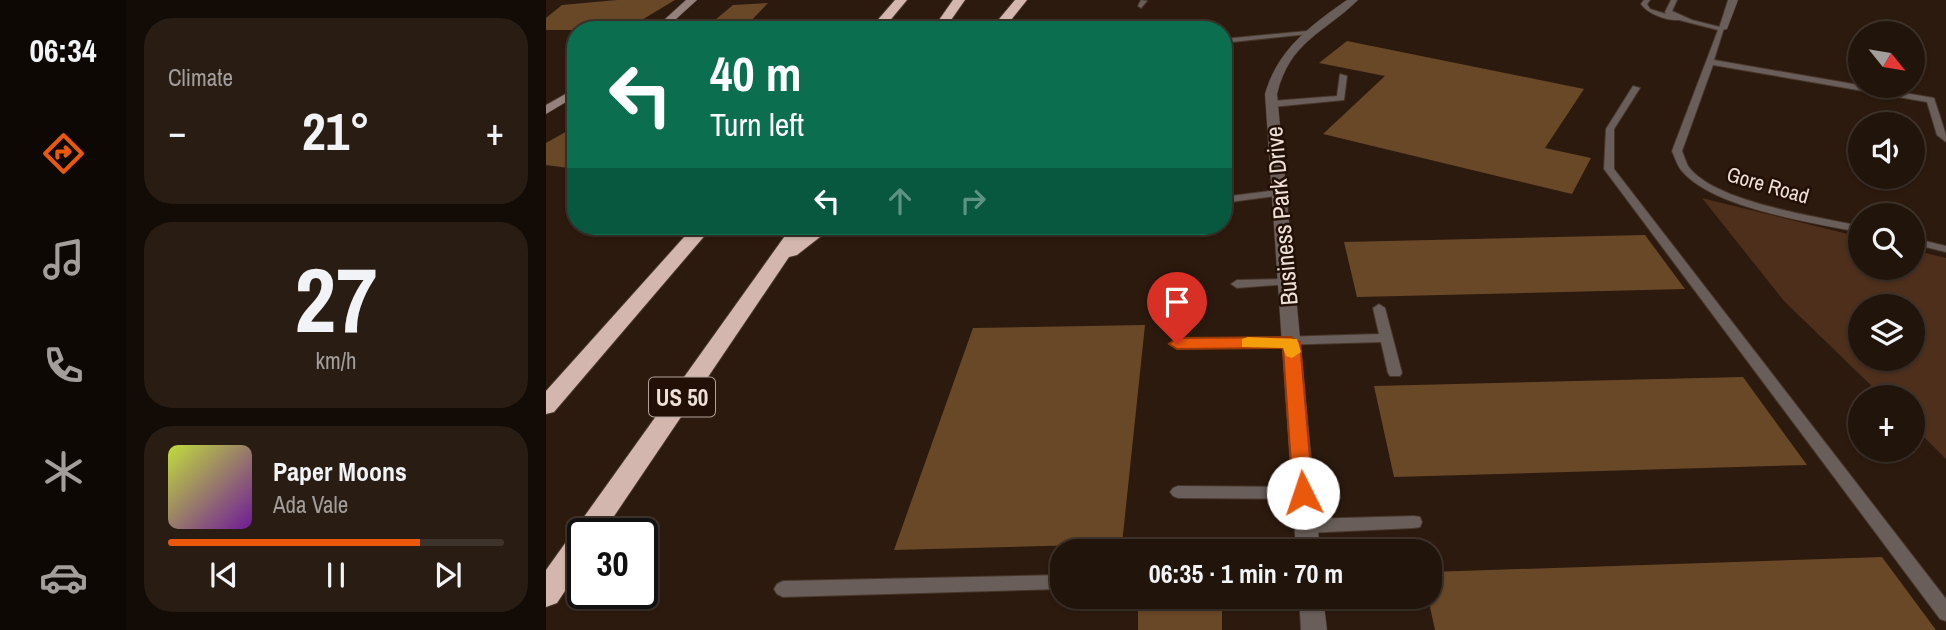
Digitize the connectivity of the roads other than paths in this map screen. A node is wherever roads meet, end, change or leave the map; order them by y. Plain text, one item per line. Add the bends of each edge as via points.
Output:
1 (692, 0) edge
2 (885, 0) edge
3 (901, 0) edge
4 (959, 0) edge
5 (1021, 0) edge
6 (1353, 0) edge
7 (1647, 0) edge
8 (1674, 0) edge
9 (1733, 0) edge
10 (668, 21) edge
11 (871, 21) edge
12 (883, 21) edge
13 (944, 21) edge
14 (1004, 21) edge
15 (1689, 22) junction
16 (1722, 29) junction
17 (1307, 33) junction
18 (1232, 40) edge
19 (1710, 62) junction
20 (1343, 76) dead end
21 (1636, 88) dead end
22 (567, 97) edge
23 (1272, 104) junction
24 (547, 109) edge
25 (1946, 139) edge
26 (1279, 193) junction
27 (1232, 199) edge
28 (1848, 226) edge
29 (696, 235) edge
30 (794, 235) edge
31 (812, 235) edge
32 (1925, 244) edge
33 (1946, 249) edge
34 (776, 260) junction
35 (1286, 282) junction
36 (1237, 284) dead end
37 (1379, 308) dead end
38 (1387, 338) junction
39 (1291, 342) junction
40 (1177, 344) dead end
41 (1395, 373) dead end
42 (546, 406) edge
43 (1178, 492) dead end
44 (1303, 493) junction
45 (598, 518) edge
46 (1414, 522) dead end
47 (1306, 526) junction
48 (1307, 539) edge
49 (567, 563) edge
50 (1050, 582) edge
51 (783, 589) dead end
52 (546, 594) edge
53 (1312, 609) edge
54 (1946, 612) edge
55 (1314, 630) edge

1 - 10 street
2 - 11 highway
3 - 12 highway
4 - 13 highway
5 - 14 highway
6 - 17 street, Business Park Drive
7 - 15 lane via 1648,10
8 - 15 lane via 1668,12
9 - 16 street, Gore Road
15 - 16 lane
16 - 19 lane, Gore Road
17 - 18 lane
17 - 23 street, Business Park Drive via 1280,62
19 - 25 lane via 1931,100
19 - 28 lane, Gore Road via 1677,151 1687,173 1742,201
20 - 23 lane via 1341,98
21 - 54 lane via 1611,129 1609,169
22 - 24 street
23 - 26 street, Business Park Drive
26 - 27 lane
26 - 35 street, Business Park Drive
29 - 42 highway
30 - 34 highway, US 50
31 - 34 highway
32 - 33 lane
34 - 45 highway, US 50
35 - 36 lane
35 - 39 street, Business Park Drive
37 - 38 lane
38 - 39 lane
38 - 41 lane
39 - 40 lane
39 - 44 street, Business Park Drive
43 - 44 lane
44 - 47 street, Business Park Drive
46 - 47 lane
47 - 48 street, Business Park Drive
49 - 52 highway
50 - 51 lane
53 - 55 street

